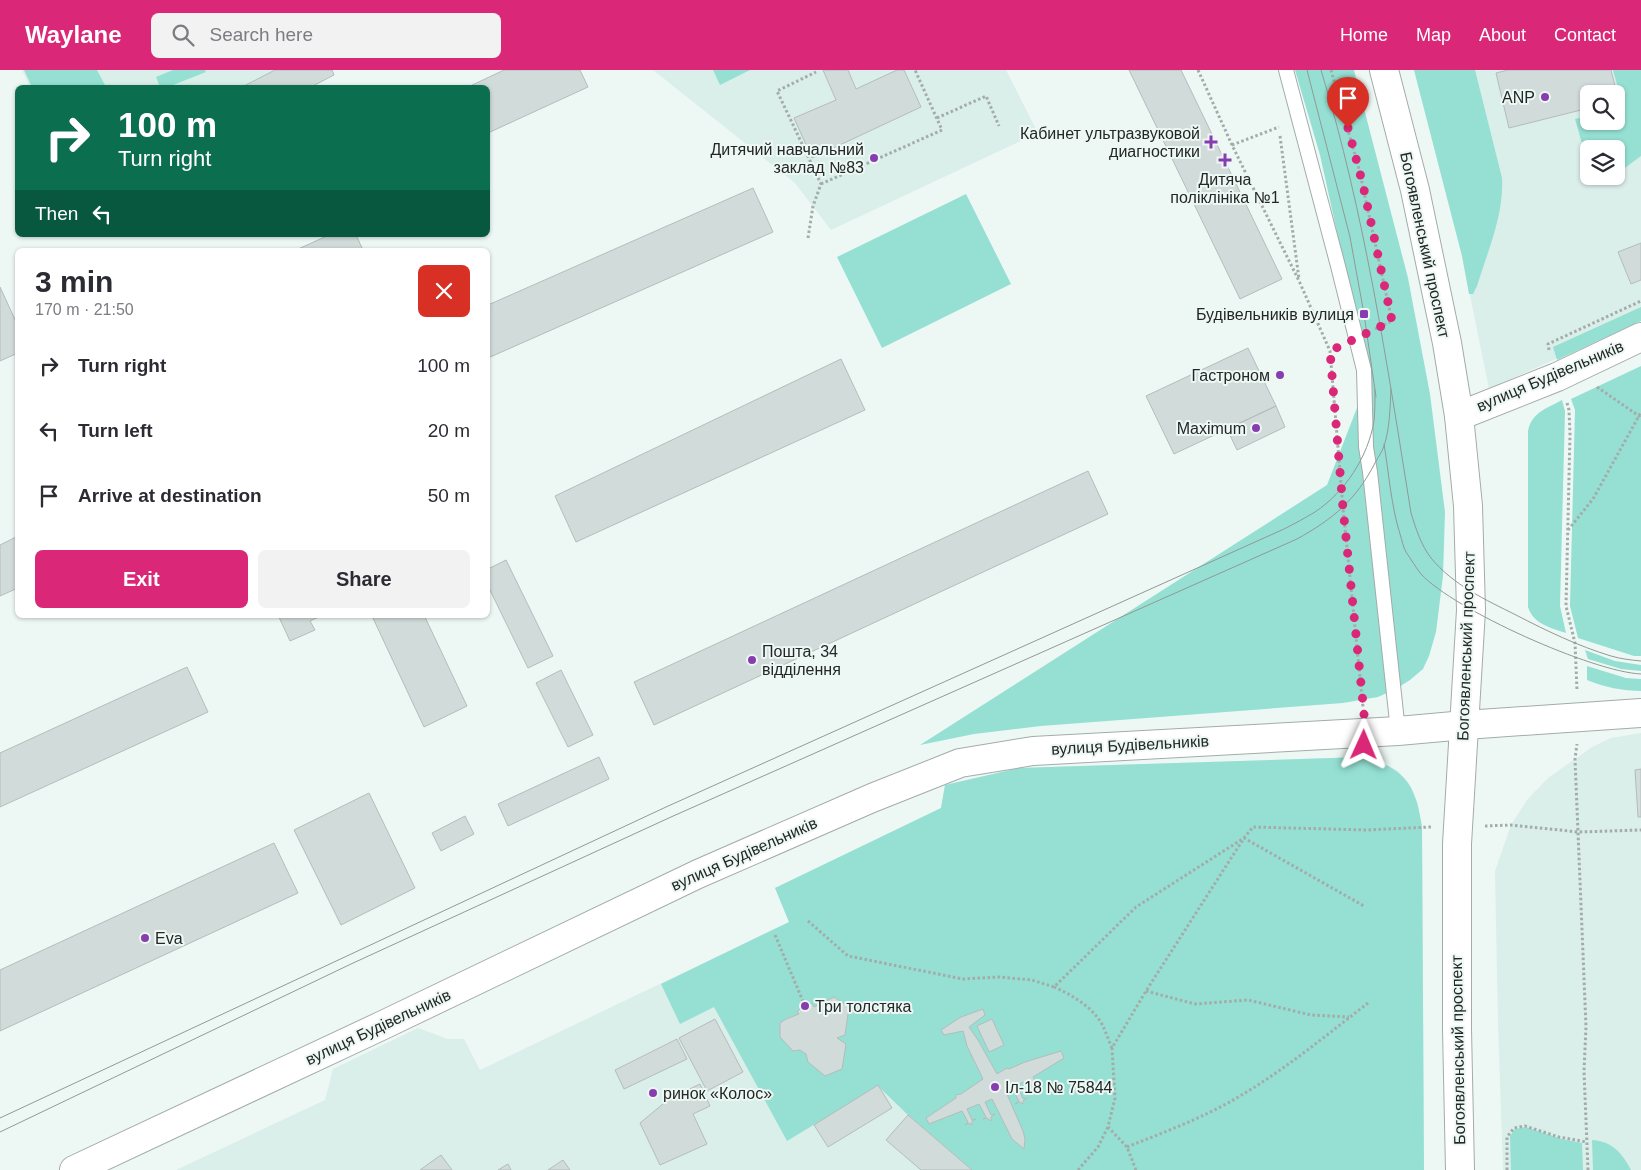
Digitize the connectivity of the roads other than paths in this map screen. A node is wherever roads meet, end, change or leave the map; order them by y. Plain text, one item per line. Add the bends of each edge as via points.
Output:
1 (1286, 70) edge
2 (1384, 70) edge
3 (1641, 337) edge
4 (1459, 416) junction
5 (1641, 713) edge
6 (1465, 724) junction
7 (1398, 731) junction
8 (74, 1170) edge
9 (1460, 1170) edge

1 - 7 lane via 1364,370 1366,448
2 - 4 street, Богоявленський проспект via 1415,190
3 - 4 street, вулиця Будівельників via 1557,377
4 - 6 street, Богоявленський проспект via 1468,506 1471,592
5 - 6 street, вулиця Будівельників
6 - 7 street, вулиця Будівельників
6 - 9 street, Богоявленський проспект via 1458,844
7 - 8 street, вулиця Будівельників via 1033,751 960,763 698,874

